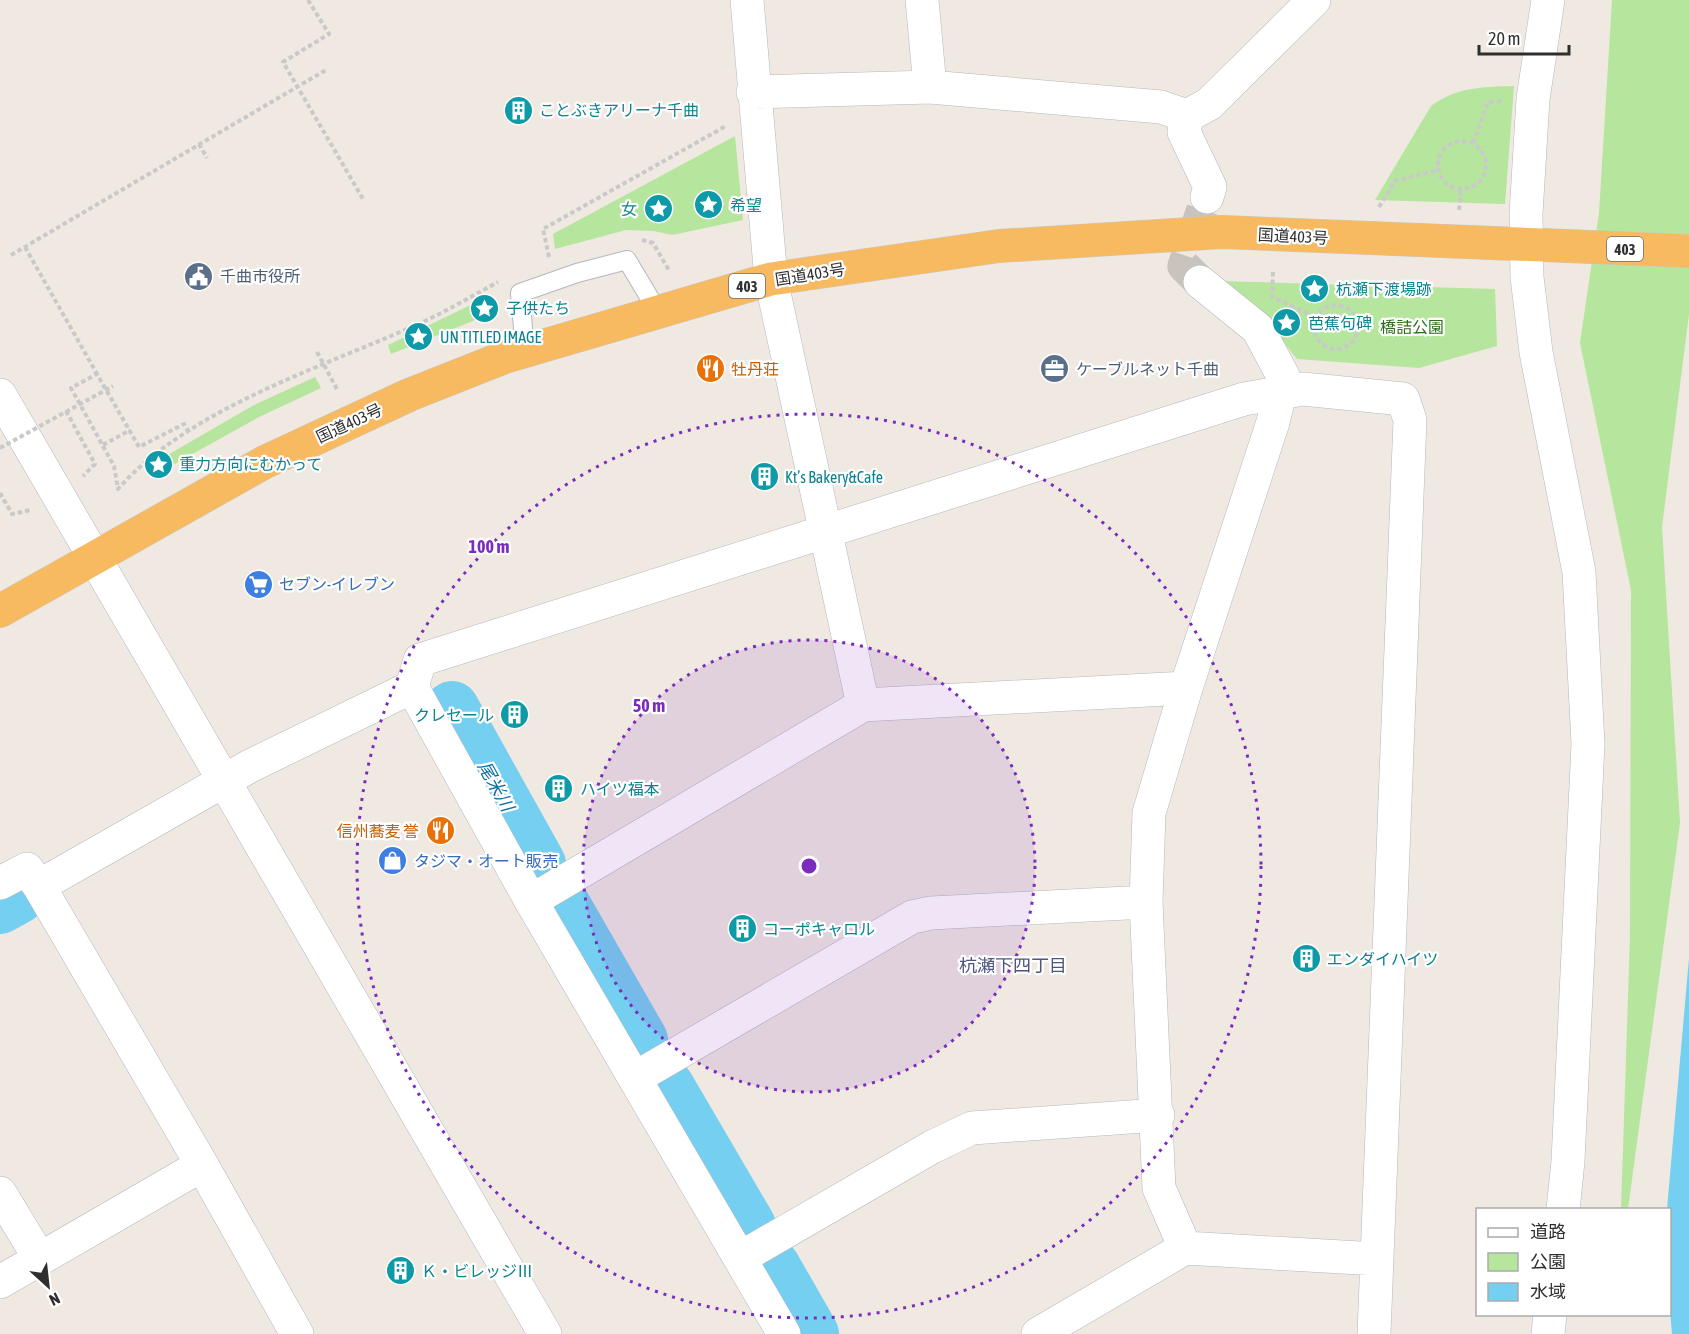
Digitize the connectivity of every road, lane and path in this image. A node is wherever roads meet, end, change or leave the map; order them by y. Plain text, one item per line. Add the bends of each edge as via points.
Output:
1 (309, 0) edge
2 (747, 0) edge
3 (922, 0) edge
4 (1314, 0) edge
5 (1548, 0) edge
6 (326, 70) dead end
7 (297, 87) junction
8 (930, 87) junction
9 (1533, 99) junction
10 (754, 101) junction
11 (1187, 116) junction
12 (1473, 143) junction
13 (199, 144) junction
14 (207, 158) dead end
15 (1438, 170) junction
16 (1461, 190) junction
17 (1207, 197) tunnel mouth
18 (363, 199) dead end
19 (1377, 210) dead end
20 (1459, 212) dead end
21 (639, 240) dead end
22 (25, 246) junction
23 (1527, 247) junction
24 (1689, 251) edge
25 (11, 255) dead end
26 (560, 258) dead end
27 (670, 272) dead end
28 (1273, 272) dead end
29 (771, 279) junction
30 (500, 281) dead end
31 (1200, 282) tunnel mouth
32 (658, 312) junction
33 (1316, 317) junction
34 (525, 351) junction
35 (317, 352) dead end
36 (323, 364) junction
37 (98, 374) junction
38 (113, 386) dead end
39 (338, 391) dead end
40 (1282, 393) junction
41 (0, 395) edge
42 (66, 411) junction
43 (130, 430) junction
44 (189, 432) junction
45 (103, 445) junction
46 (0, 448) edge
47 (80, 479) dead end
48 (0, 493) edge
49 (33, 509) dead end
50 (825, 532) junction
51 (93, 557) junction
52 (0, 611) edge
53 (412, 687) junction
54 (1186, 688) junction
55 (863, 705) junction
56 (225, 782) junction
57 (0, 883) edge
58 (39, 886) junction
59 (531, 901) junction
60 (1146, 902) junction
61 (635, 1078) junction
62 (1158, 1114) junction
63 (202, 1165) junction
64 (0, 1193) edge
65 (1563, 1208) edge
66 (1185, 1248) junction
67 (740, 1258) junction
68 (40, 1259) junction
69 (1377, 1259) junction
70 (0, 1282) edge
71 (1550, 1316) edge
72 (293, 1333) edge
73 (545, 1334) edge
74 (784, 1334) edge
75 (1038, 1334) edge
76 (1374, 1334) edge
77 (1548, 1334) edge

1 - 7 path via 329,34 283,62
2 - 10 street
3 - 8 street
4 - 11 street via 1209,104
5 - 9 street
6 - 7 path
7 - 13 path
7 - 18 path
8 - 10 street
8 - 11 street via 1161,107
9 - 12 path via 1488,102
9 - 23 street
10 - 26 path via 543,229 549,261
10 - 29 street
11 - 17 street via 1184,132 1210,187
12 - 15 path via 1450,144 1440,155
12 - 16 path via 1484,154 1486,170 1477,184
13 - 14 path
13 - 22 path
15 - 16 path via 1446,184
15 - 19 path via 1395,181
16 - 20 path
21 - 27 path via 653,243
22 - 25 path
22 - 37 path
23 - 24 highway, 国道403号 / 403
23 - 29 highway, 国道403号 / 403 via 1222,232 999,246
23 - 65 street via 1536,352 1579,572 1588,744 1569,1161
28 - 33 path via 1272,297
29 - 32 highway, 国道403号 / 403
29 - 50 street
30 - 36 path via 425,320
31 - 40 street via 1258,330 1284,378
32 - 34 highway, 国道403号 / 403
32 - 34 lane via 627,260 577,273 520,293
33 - 33 path via 1314,330 1325,346 1339,348 1355,337 1357,323 1344,307 1325,308
34 - 51 highway, 国道403号 / 403 via 408,395 266,462
35 - 36 path
36 - 39 path
36 - 44 path
37 - 43 path
37 - 45 path via 71,388
38 - 42 path, bridge
40 - 50 street via 1244,399
40 - 54 street
40 - 69 street via 1303,389 1403,399 1410,420
41 - 51 street
42 - 46 path, bridge
42 - 47 path via 95,464
43 - 44 path via 139,447 184,424
43 - 45 path
44 - 45 path via 136,469 118,489 114,466
48 - 49 path via 12,514
50 - 53 street via 420,660
50 - 55 street
51 - 52 highway, 国道403号 / 403
51 - 56 street
53 - 56 street
53 - 59 street
54 - 55 street
54 - 60 street via 1149,813
55 - 59 street
56 - 58 street
56 - 73 street
57 - 58 street via 27,869
58 - 63 street
59 - 61 street
60 - 61 street via 912,917
60 - 62 street
61 - 67 street
62 - 66 street via 1159,1188
62 - 67 street via 972,1128 932,1146
63 - 68 street
63 - 72 street
64 - 68 street
66 - 69 street
66 - 75 street
67 - 74 street
68 - 70 street
69 - 76 street
71 - 77 street

